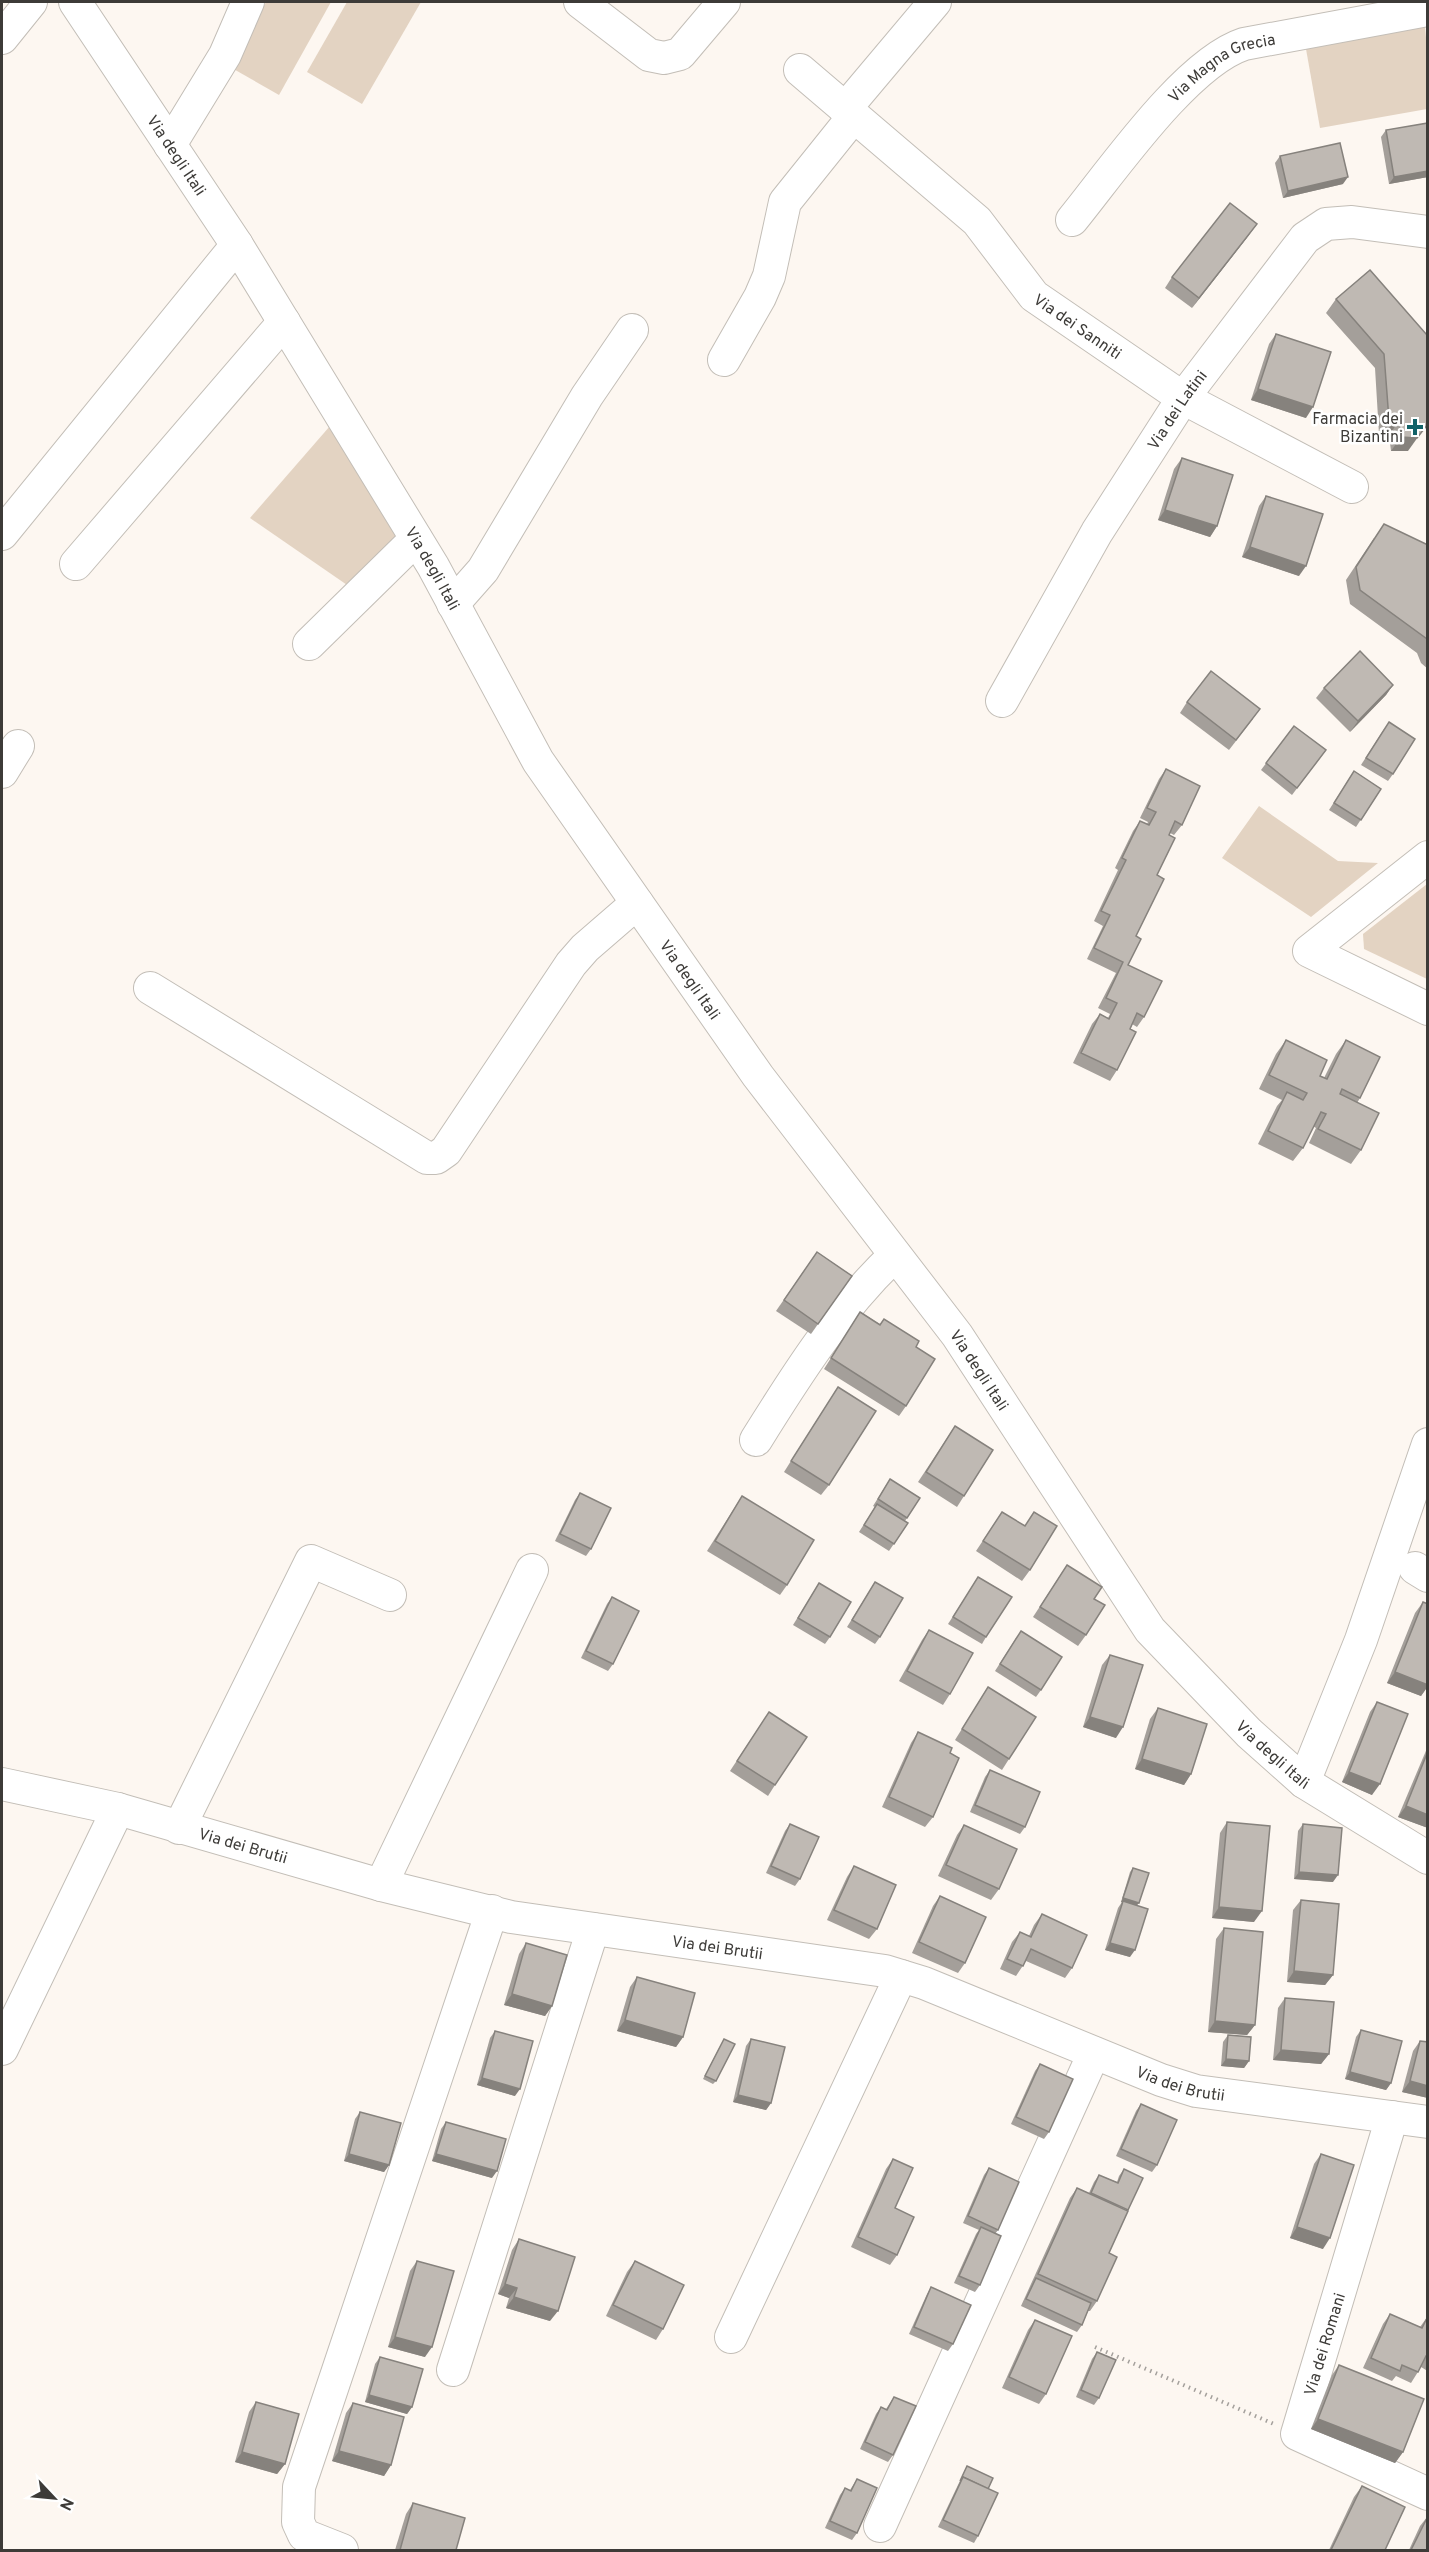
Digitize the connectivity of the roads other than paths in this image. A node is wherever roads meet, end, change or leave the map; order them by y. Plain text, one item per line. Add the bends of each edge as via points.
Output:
1 (31, 2) edge
2 (75, 2) edge
3 (248, 2) edge
4 (580, 2) edge
5 (724, 2) edge
6 (934, 2) edge
7 (1428, 10) edge
8 (2, 38) edge
9 (800, 70) dead end
10 (849, 112) junction
11 (170, 145) junction
12 (1072, 220) dead end
13 (1428, 232) edge
14 (237, 245) junction
15 (284, 322) junction
16 (632, 330) dead end
17 (724, 360) dead end
18 (1183, 398) junction
19 (1352, 487) dead end
20 (2, 534) edge
21 (417, 539) junction
22 (76, 564) dead end
23 (453, 604) junction
24 (309, 644) dead end
25 (1002, 701) dead end
26 (18, 746) dead end
27 (2, 772) edge
28 (1428, 857) edge
29 (637, 903) junction
30 (150, 988) dead end
31 (1428, 1009) edge
32 (895, 1255) junction
33 (756, 1440) dead end
34 (1428, 1444) edge
35 (532, 1570) dead end
36 (390, 1595) dead end
37 (1304, 1782) junction
38 (2, 1784) edge
39 (118, 1809) junction
40 (179, 1828) junction
41 (1428, 1858) edge
42 (381, 1885) junction
43 (492, 1911) junction
44 (593, 1929) junction
45 (901, 1976) junction
46 (2, 2049) edge
47 (1094, 2053) junction
48 (1392, 2117) junction
49 (1428, 2122) edge
50 (731, 2337) dead end
51 (453, 2370) dead end
52 (1428, 2494) edge
53 (880, 2526) dead end
54 (342, 2550) edge

1 - 8 street
2 - 11 street, Via degli Itali
3 - 11 street via 225,55
4 - 5 street via 649,55 664,58 680,54
6 - 10 street
7 - 12 street, Via Magna Grecia via 1227,50 1161,110
9 - 10 street, Via dei Sanniti
10 - 17 street via 784,202 769,276
10 - 18 street, Via dei Sanniti via 977,221 1034,296
11 - 14 street, Via degli Itali
13 - 18 street, Via dei Latini via 1352,222 1326,224 1305,238
14 - 15 street, Via degli Itali
14 - 20 street
15 - 21 street, Via degli Itali
15 - 22 street
16 - 23 street via 587,396 483,570
18 - 19 street, Via dei Sanniti
18 - 25 street, Via dei Latini via 1097,532
21 - 23 street, Via degli Itali
21 - 24 street
23 - 29 street, Via degli Itali via 538,761
26 - 27 street
28 - 31 street via 1309,951
29 - 30 street via 572,964 446,1151 436,1158 427,1158
29 - 32 street, Via degli Itali via 758,1076
32 - 33 street via 870,1279 807,1359
32 - 37 street, Via degli Itali via 957,1335 1150,1630 1249,1733
34 - 37 street via 1360,1640
35 - 42 street
36 - 40 street via 311,1561
37 - 41 street, Via degli Itali
38 - 39 street, Via dei Brutii
39 - 40 street, Via dei Brutii
39 - 46 street
40 - 42 street, Via dei Brutii
42 - 43 street, Via dei Brutii
43 - 44 street, Via dei Brutii
43 - 54 street via 299,2487 298,2522 304,2535
44 - 45 street, Via dei Brutii
44 - 51 street
45 - 47 street, Via dei Brutii
45 - 50 street
47 - 48 street, Via dei Brutii via 1196,2091
47 - 53 street
48 - 49 street, Via dei Brutii
48 - 52 street, Via dei Romani via 1297,2434

